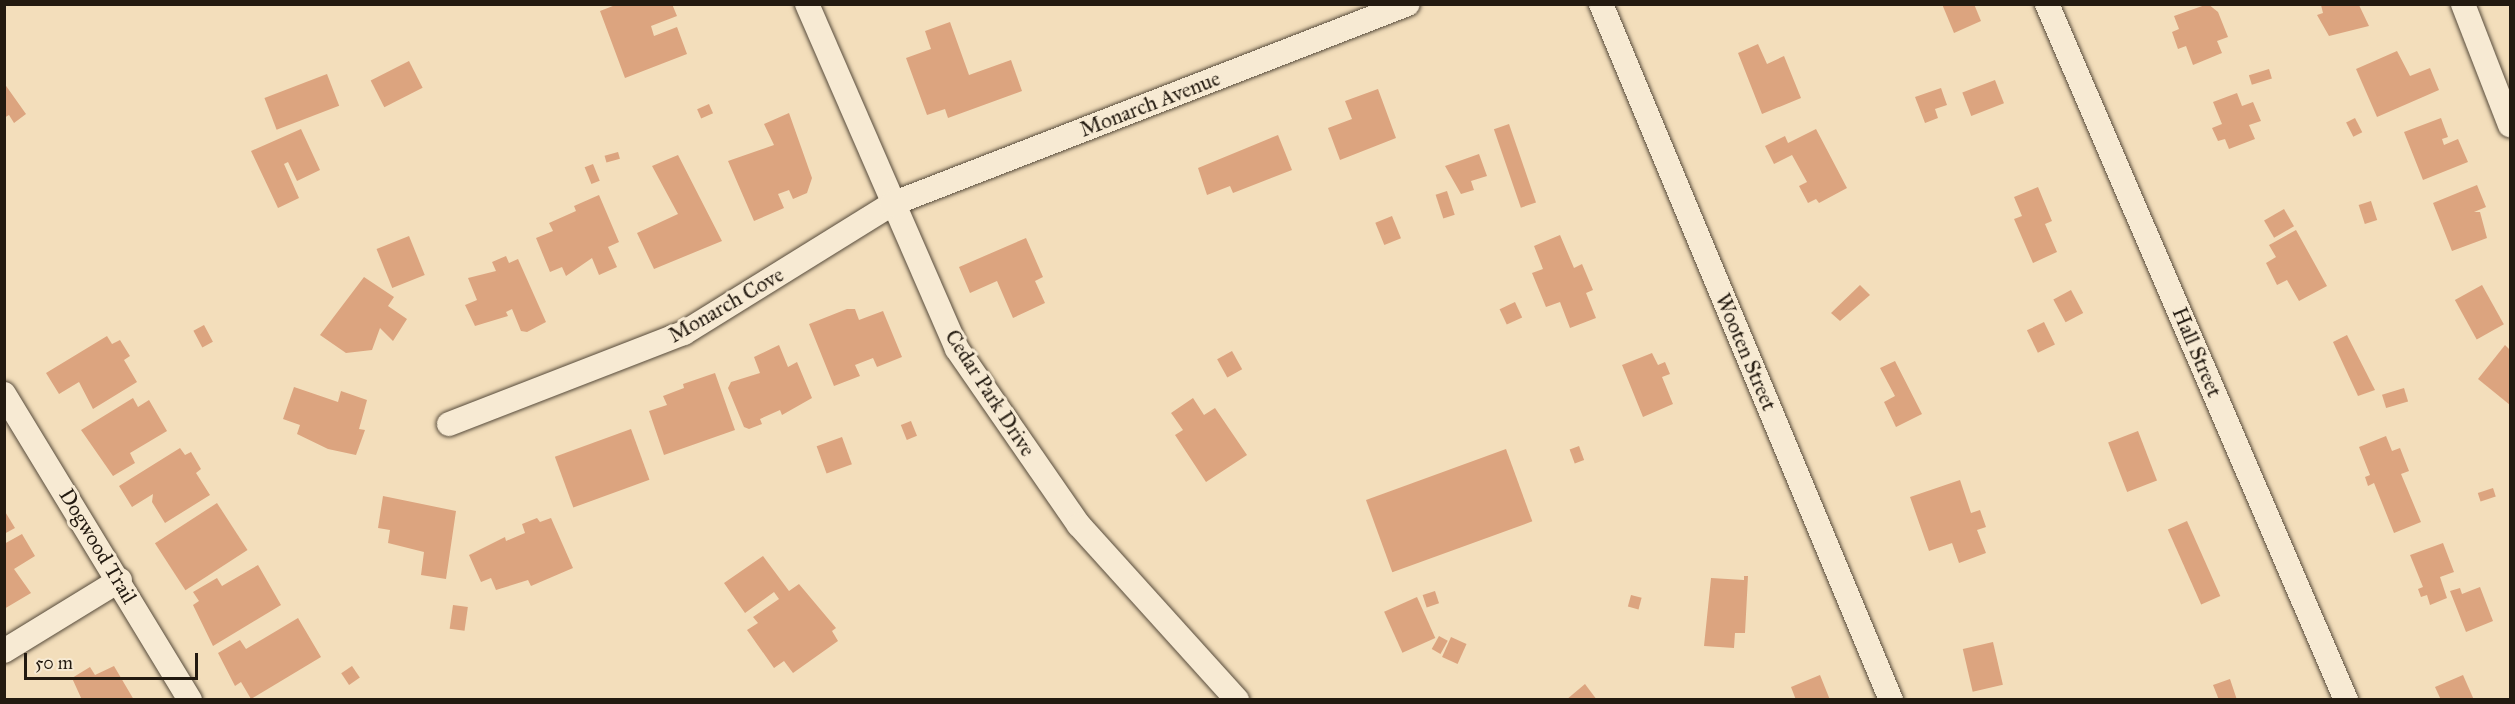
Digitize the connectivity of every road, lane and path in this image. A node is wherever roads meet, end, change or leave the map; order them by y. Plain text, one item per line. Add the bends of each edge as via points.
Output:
1 (807, 4) edge
2 (1408, 4) edge
3 (1601, 4) edge
4 (2047, 4) edge
5 (2463, 4) edge
6 (2511, 125) edge
7 (892, 204) junction
8 (4, 394) edge
9 (449, 424) dead end
10 (120, 580) junction
11 (4, 651) edge
12 (190, 699) edge
13 (1237, 699) edge
14 (1891, 699) edge
15 (2346, 699) edge

1 - 7 street, Cedar Park Drive
2 - 7 street, Monarch Avenue
3 - 14 street, Wooten Street
4 - 15 street, Hall Street
5 - 6 street
7 - 9 street, Monarch Cove via 684,333
7 - 13 street, Cedar Park Drive via 957,349 1072,516
8 - 10 street, Dogwood Trail
10 - 11 street
10 - 12 street, Dogwood Trail

